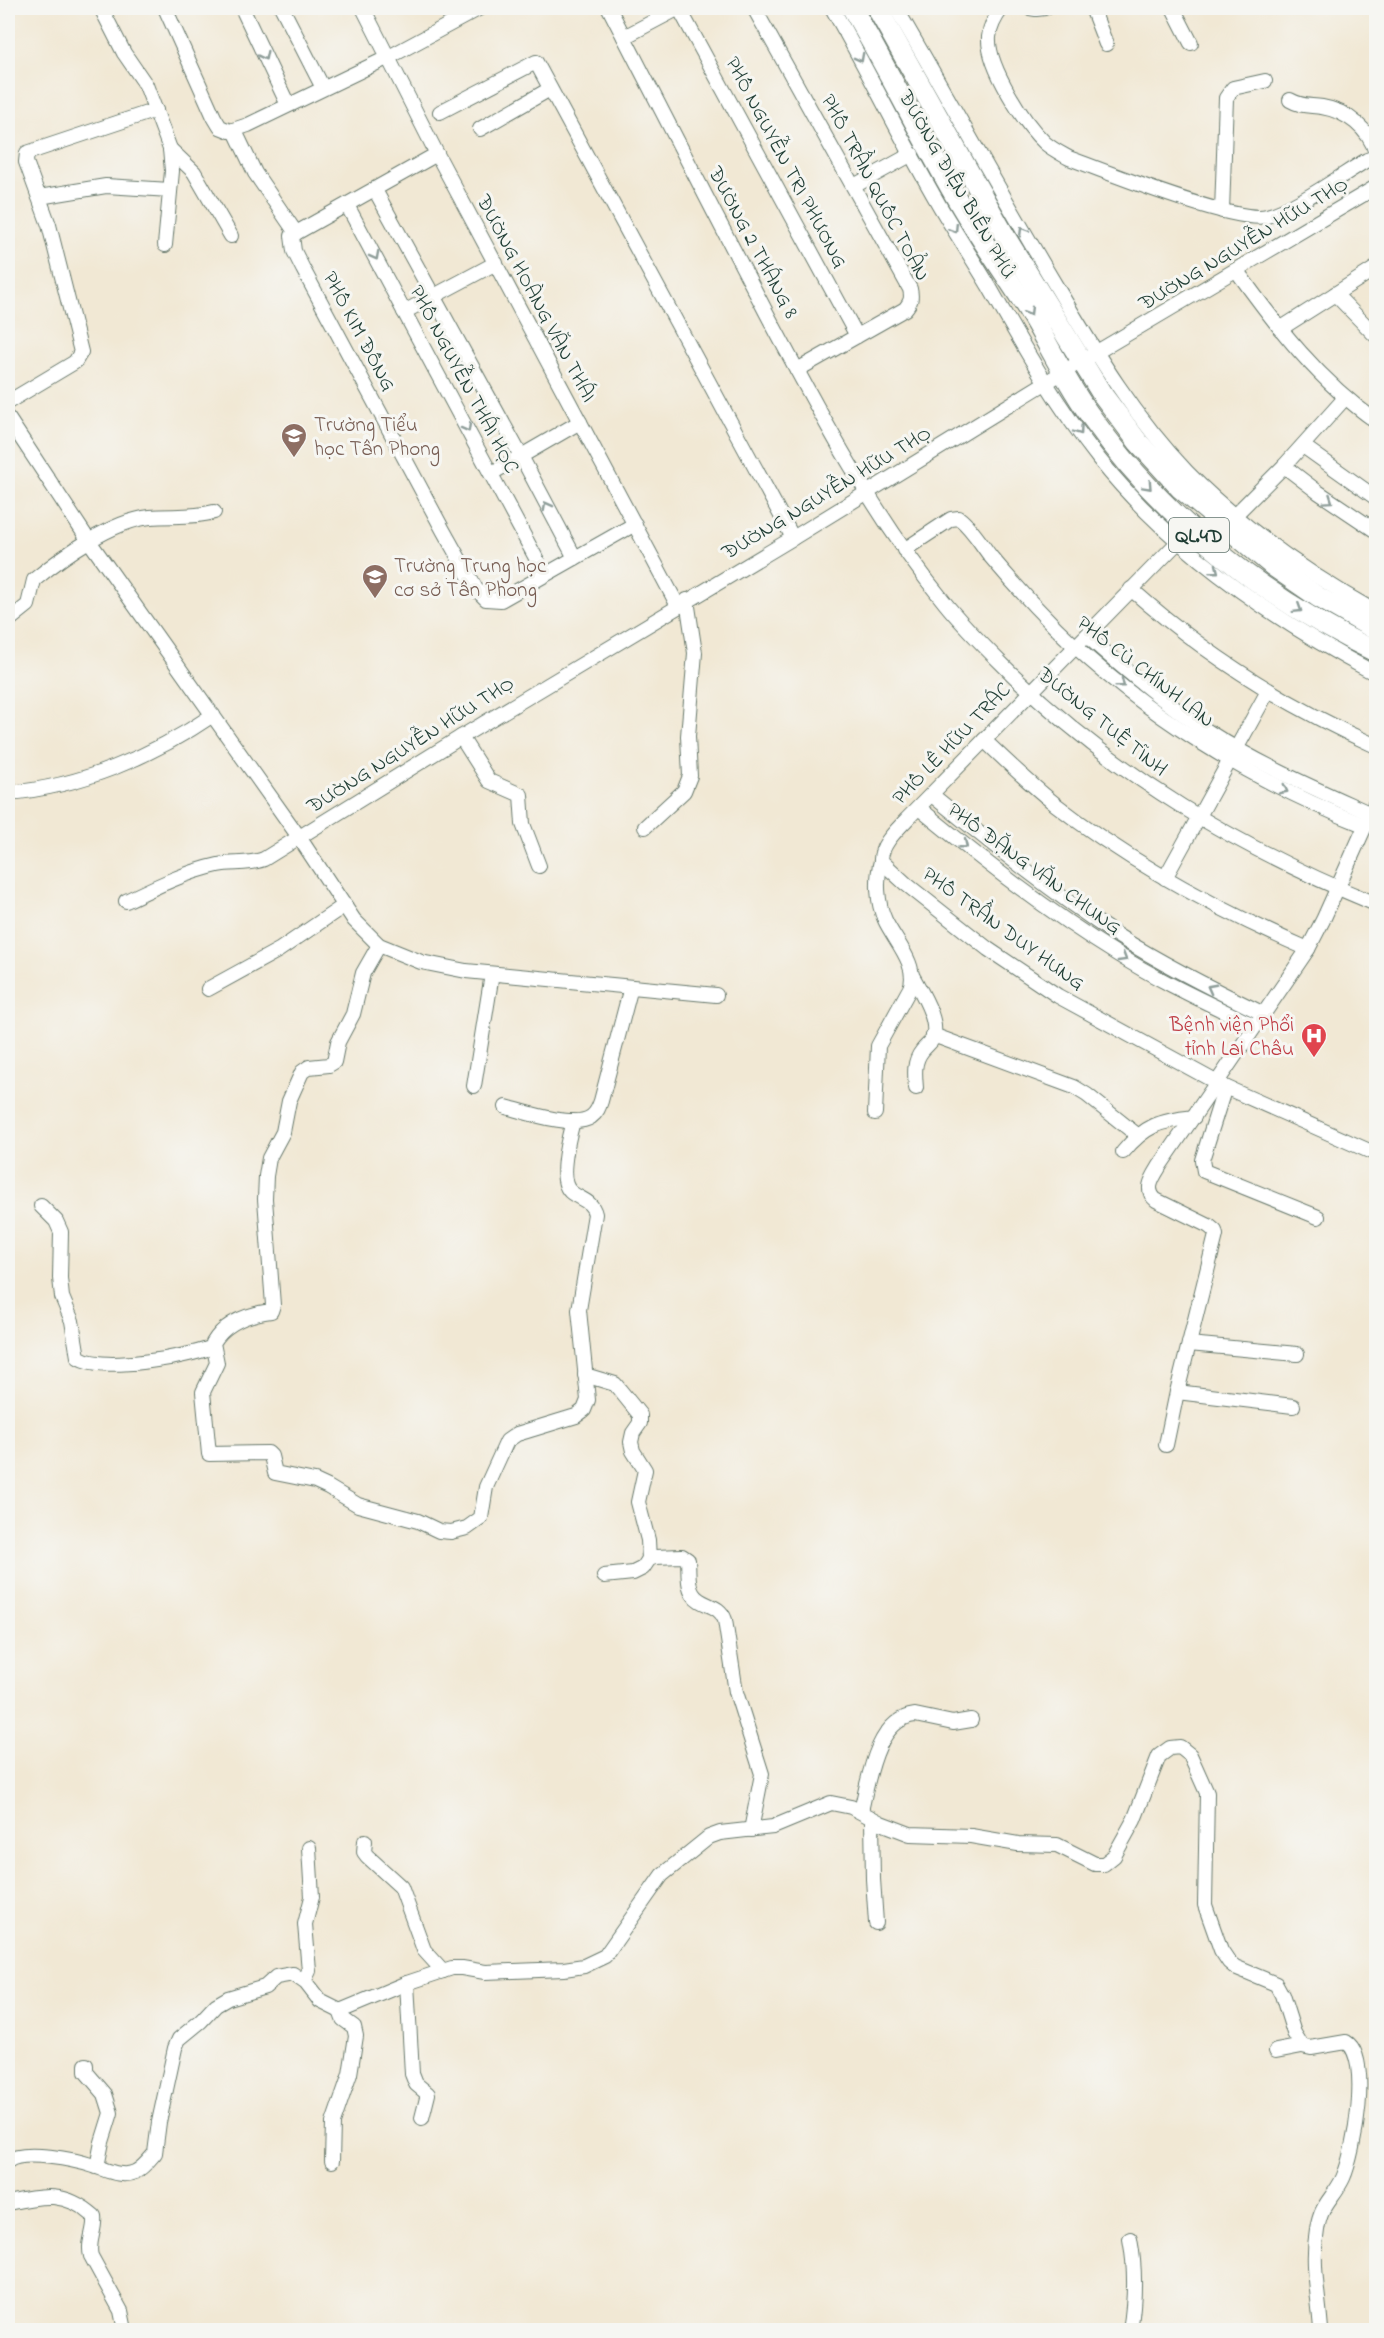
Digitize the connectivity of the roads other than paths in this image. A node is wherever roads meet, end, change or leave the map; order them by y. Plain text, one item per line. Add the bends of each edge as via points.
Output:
1 (101, 8) edge
2 (165, 8) edge
3 (242, 8) edge
4 (282, 8) edge
5 (363, 8) edge
6 (480, 8) edge
7 (609, 8) edge
8 (679, 8) edge
9 (754, 8) edge
10 (832, 8) edge
11 (852, 8) edge
12 (877, 8) edge
13 (896, 8) edge
14 (1002, 8) edge
15 (1030, 8) edge
16 (1044, 8) edge
17 (1092, 8) edge
18 (1173, 8) edge
19 (624, 36) junction
20 (1191, 43) dead end
21 (1106, 44) dead end
22 (389, 57) junction
23 (1265, 81) dead end
24 (323, 88) junction
25 (550, 89) junction
26 (1290, 100) dead end
27 (288, 105) junction
28 (156, 110) junction
29 (440, 112) dead end
30 (480, 129) dead end
31 (230, 130) junction
32 (170, 148) junction
33 (437, 154) junction
34 (912, 154) junction
35 (1377, 155) edge
36 (854, 186) junction
37 (1377, 187) edge
38 (170, 190) junction
39 (375, 190) junction
40 (39, 197) junction
41 (347, 205) junction
42 (1222, 211) junction
43 (294, 234) junction
44 (231, 236) dead end
45 (165, 244) dead end
46 (496, 263) junction
47 (1377, 268) edge
48 (1237, 271) junction
49 (1335, 294) junction
50 (434, 297) junction
51 (404, 312) junction
52 (1280, 328) junction
53 (857, 336) junction
54 (1377, 336) edge
55 (1089, 357) junction
56 (797, 370) junction
57 (1055, 377) junction
58 (1345, 398) junction
59 (8, 402) edge
60 (8, 418) edge
61 (580, 422) junction
62 (1377, 422) edge
63 (1303, 446) junction
64 (521, 456) junction
65 (1284, 466) junction
66 (492, 473) junction
67 (868, 493) junction
68 (1377, 498) edge
69 (214, 512) dead end
70 (1229, 521) junction
71 (635, 524) junction
72 (1377, 531) edge
73 (793, 538) junction
74 (89, 541) junction
75 (1179, 541) junction
76 (904, 550) junction
77 (575, 558) junction
78 (545, 575) junction
79 (1131, 589) junction
80 (682, 603) junction
81 (1377, 612) edge
82 (8, 621) edge
83 (1377, 630) edge
84 (1087, 636) junction
85 (1076, 647) junction
86 (1377, 652) edge
87 (1377, 674) edge
88 (1268, 691) junction
89 (1030, 692) junction
90 (213, 716) junction
91 (461, 737) junction
92 (984, 740) junction
93 (1377, 746) edge
94 (1233, 754) junction
95 (8, 793) edge
96 (932, 795) junction
97 (919, 808) junction
98 (1371, 814) edge
99 (1198, 818) junction
100 (645, 826) dead end
101 (299, 837) junction
102 (882, 855) junction
103 (539, 866) dead end
104 (1165, 879) junction
105 (1338, 888) junction
106 (126, 901) dead end
107 (1377, 904) edge
108 (345, 905) junction
109 (1088, 915) junction
110 (1079, 930) junction
111 (379, 945) junction
112 (1308, 949) junction
113 (492, 975) junction
114 (913, 977) junction
115 (631, 987) junction
116 (208, 989) dead end
117 (716, 995) dead end
118 (1259, 1020) junction
119 (933, 1035) junction
120 (1220, 1085) junction
121 (474, 1086) dead end
122 (916, 1088) dead end
123 (506, 1107) dead end
124 (875, 1113) dead end
125 (1194, 1117) junction
126 (573, 1120) junction
127 (1137, 1135) junction
128 (1123, 1152) dead end
129 (1377, 1154) edge
130 (41, 1206) dead end
131 (1318, 1217) dead end
132 (1189, 1344) junction
133 (213, 1347) junction
134 (1298, 1354) dead end
135 (585, 1375) junction
136 (1177, 1392) junction
137 (1293, 1406) dead end
138 (1166, 1445) dead end
139 (649, 1559) junction
140 (604, 1576) dead end
141 (971, 1720) dead end
142 (866, 1815) junction
143 (751, 1830) junction
144 (365, 1841) dead end
145 (309, 1848) dead end
146 (876, 1923) dead end
147 (443, 1971) junction
148 (304, 1981) junction
149 (407, 1983) junction
150 (340, 2011) junction
151 (1302, 2046) junction
152 (1276, 2051) dead end
153 (86, 2065) dead end
154 (422, 2118) dead end
155 (8, 2161) edge
156 (332, 2161) dead end
157 (97, 2167) junction
158 (8, 2203) edge
159 (1130, 2239) dead end
160 (125, 2331) edge
161 (1130, 2331) edge
162 (1321, 2331) edge

1 - 28 street via 146,85
2 - 31 street, PHỐ KIM ĐỒNG via 214,117
3 -> 27 street
4 - 24 street
5 - 22 street, ĐƯỜNG HOÀNG VĂN THÁI
6 - 22 street
7 - 19 street, ĐƯỜNG 2 THÁNG 8
8 - 19 street
8 - 53 street, PHỐ NGUYỄN TRI PHƯƠNG
9 - 36 street, PHỐ TRẦN QUỐC TOẢN
10 -> 34 street, ĐƯỜNG ĐIỆN BIÊN PHỦ / QL.4D
11 -> 57 highway, ĐƯỜNG ĐIỆN BIÊN PHỦ / QL.4D via 960,204 1025,306
12 - 55 highway, ĐƯỜNG ĐIỆN BIÊN PHỦ / QL.4D via 984,202
55 -> 13 street, ĐƯỜNG ĐIỆN BIÊN PHỦ / QL.4D
14 - 42 street via 990,32 989,49 1017,105 1047,145 1095,168
15 - 16 street
17 - 21 street
18 - 20 street
19 - 56 street, ĐƯỜNG 2 THÁNG 8
22 - 24 street
22 - 33 street, ĐƯỜNG HOÀNG VĂN THÁI
23 - 42 street via 1233,88 1226,98
24 - 27 street
25 - 29 street via 536,62
25 - 30 street
25 - 73 street
26 - 35 street via 1301,106 1326,108 1353,121 1368,134
27 - 31 street
28 - 32 street
28 - 40 street via 27,153 26,162
31 - 43 street, PHỐ KIM ĐỒNG
32 - 38 street
32 - 44 street via 194,172
33 - 39 street
33 - 46 street, ĐƯỜNG HOÀNG VĂN THÁI
34 - 36 street
34 -> 57 street, ĐƯỜNG ĐIỆN BIÊN PHỦ / QL.4D via 938,203
35 - 42 street via 1269,216 1250,218
36 - 53 street, PHỐ TRẦN QUỐC TOẢN via 911,295 905,309
37 - 48 street, ĐƯỜNG NGUYỄN HỮU THỌ
38 - 40 street via 106,186
38 - 45 street
39 - 41 street
39 - 50 street, PHỐ NGUYỄN THÁI HỌC
40 - 59 street via 81,352 69,366
41 - 43 street
41 -> 51 street, PHỐ NGUYỄN THÁI HỌC
43 - 78 street, PHỐ KIM ĐỒNG via 294,251 308,279 476,589 486,599 501,600
46 - 50 street
46 - 61 street, ĐƯỜNG HOÀNG VĂN THÁI
47 - 49 street
48 - 52 street
48 - 55 street, ĐƯỜNG NGUYỄN HỮU THỌ
49 - 52 street
49 - 54 street
50 - 51 street
50 - 64 street, PHỐ NGUYỄN THÁI HỌC
51 -> 66 street, PHỐ NGUYỄN THÁI HỌC
52 - 58 street
53 - 56 street, PHỐ TRẦN QUỐC TOẢN
55 - 57 street, ĐƯỜNG NGUYỄN HỮU THỌ
55 - 70 highway, QL.4D via 1102,394 1145,450 1180,488
56 - 67 street, ĐƯỜNG 2 THÁNG 8
57 - 67 street, ĐƯỜNG NGUYỄN HỮU THỌ
57 -> 75 street, QL.4D via 1100,460
57 -> 86 highway, QL.4D via 1128,465 1206,541 1291,605
58 - 62 street
58 - 63 street
60 - 74 street
61 - 64 street
61 - 71 street, ĐƯỜNG HOÀNG VĂN THÁI
63 - 65 street
63 - 68 street
64 - 66 street
77 -> 64 street, PHỐ NGUYỄN THÁI HỌC
65 - 70 street
65 -> 72 street
66 - 78 street, PHỐ NGUYỄN THÁI HỌC
67 - 73 street, ĐƯỜNG NGUYỄN HỮU THỌ
67 - 76 street, ĐƯỜNG TUỆ TĨNH
69 - 74 street via 137,520
70 - 81 street, QL.4D
70 - 83 highway, QL.4D via 1297,583
71 - 77 street
71 - 80 street, ĐƯỜNG HOÀNG VĂN THÁI
73 - 80 street, ĐƯỜNG NGUYỄN HỮU THỌ
74 - 82 street via 35,578 28,605
74 - 90 street
75 - 79 street, PHỐ LÊ HỮU TRÁC
75 -> 87 street, QL.4D via 1272,614
76 - 85 street, PHỐ CÙ CHÍNH LAN via 951,519 959,518 1027,598
76 - 89 street, ĐƯỜNG TUỆ TĨNH via 966,628
77 - 78 street
79 - 84 street, PHỐ LÊ HỮU TRÁC
79 - 88 street via 1200,646
80 - 91 street, ĐƯỜNG NGUYỄN HỮU THỌ
80 - 100 street, ĐƯỜNG HOÀNG VĂN THÁI via 695,653 688,784 678,798
84 - 85 street, PHỐ LÊ HỮU TRÁC
84 - 94 street, PHỐ CÙ CHÍNH LAN
85 - 89 street, PHỐ LÊ HỮU TRÁC
85 -> 94 street, PHỐ CÙ CHÍNH LAN via 1155,710
88 - 93 street
88 - 94 street
89 - 92 street, PHỐ LÊ HỮU TRÁC
89 - 99 street, ĐƯỜNG TUỆ TĨNH via 1093,746
90 - 95 street via 170,742 103,771
90 - 101 street
91 - 101 street, ĐƯỜNG NGUYỄN HỮU THỌ
91 - 103 street via 489,781 521,795 523,824
92 - 96 street, PHỐ LÊ HỮU TRÁC
92 - 104 street via 1055,804
94 - 98 street, PHỐ CÙ CHÍNH LAN
94 - 99 street
96 - 97 street, PHỐ LÊ HỮU TRÁC
96 - 109 street, PHỐ ĐẶNG VĂN CHUNG
97 - 102 street, PHỐ LÊ HỮU TRÁC
97 -> 110 street, PHỐ ĐẶNG VĂN CHUNG
98 - 105 street
99 - 104 street
99 - 105 street, ĐƯỜNG TUỆ TĨNH
101 - 106 street, ĐƯỜNG NGUYỄN HỮU THỌ via 257,862 203,869
101 - 108 street
102 - 114 street via 878,883 882,911
102 - 120 street, PHỐ TRẦN DUY HƯNG via 906,884 1027,976
104 - 112 street
105 - 107 street, ĐƯỜNG TUỆ TĨNH
105 - 112 street
108 - 111 street via 362,930
108 - 116 street via 279,950
109 - 110 street
118 -> 109 street, PHỐ ĐẶNG VĂN CHUNG
110 -> 118 street, PHỐ ĐẶNG VĂN CHUNG via 1152,975
111 - 113 street via 421,962
111 - 133 street via 363,973 353,1014 338,1042 334,1062 302,1072 289,1101 283,1132 269,1158 265,1193 272,1309 240,1318 217,1338
112 - 118 street
113 - 115 street
113 - 121 street
114 - 119 street via 932,1017
114 - 124 street via 878,1046
115 - 117 street
115 - 126 street via 601,1101 589,1118
118 - 120 street
119 - 122 street via 915,1063
119 - 127 street via 1074,1087
120 - 125 street
120 - 129 street, PHỐ TRẦN DUY HƯNG
120 - 131 street via 1202,1160 1204,1171
123 - 126 street
125 - 127 street via 1155,1124
125 - 132 street via 1161,1164 1149,1192 1156,1200 1215,1231
126 - 135 street via 564,1182 591,1205 595,1214 579,1310
127 - 128 street
130 - 133 street via 61,1232 62,1297 72,1321 78,1357 136,1363
132 - 134 street
132 - 136 street
133 - 135 street via 217,1363 203,1396 209,1454 268,1454 275,1473 321,1483 358,1506 445,1532 479,1521 486,1487 507,1441 584,1410 589,1394
135 - 139 street via 615,1384 640,1415 631,1442 645,1470 638,1502
136 - 137 street
136 - 138 street
139 - 140 street via 633,1573
139 - 143 street via 686,1557 693,1594 724,1616 736,1692 762,1774
141 - 142 street via 953,1723 915,1715 898,1723 875,1754
142 - 143 street via 831,1803 773,1827
142 - 146 street
142 - 151 street via 891,1828 923,1836 971,1836 1018,1844 1057,1845 1095,1864 1104,1864 1114,1856 1134,1820 1162,1752 1185,1749 1207,1793 1205,1905 1221,1950 1236,1967 1276,1984
143 - 147 street via 709,1837 667,1869 605,1956 597,1961 564,1969
144 - 147 street via 364,1852 401,1887 424,1950
145 - 148 street via 312,1897 305,1924 309,1971
147 - 149 street
148 - 150 street via 320,2001
148 - 157 street via 284,1974 265,1988 216,2005 179,2039 175,2048 155,2153 145,2165 127,2174
149 - 150 street
149 - 154 street via 412,2074 416,2084 428,2094
150 - 156 street via 343,2019 354,2027 356,2036 350,2074 333,2123
151 - 152 street
151 - 162 street via 1348,2043 1360,2082 1348,2163 1324,2207 1317,2231 1314,2267
153 - 157 street via 86,2072 105,2094 111,2113
155 - 157 street via 18,2156 38,2157
158 - 160 street via 59,2196 94,2216 91,2256 122,2311
159 - 161 street via 1135,2284

